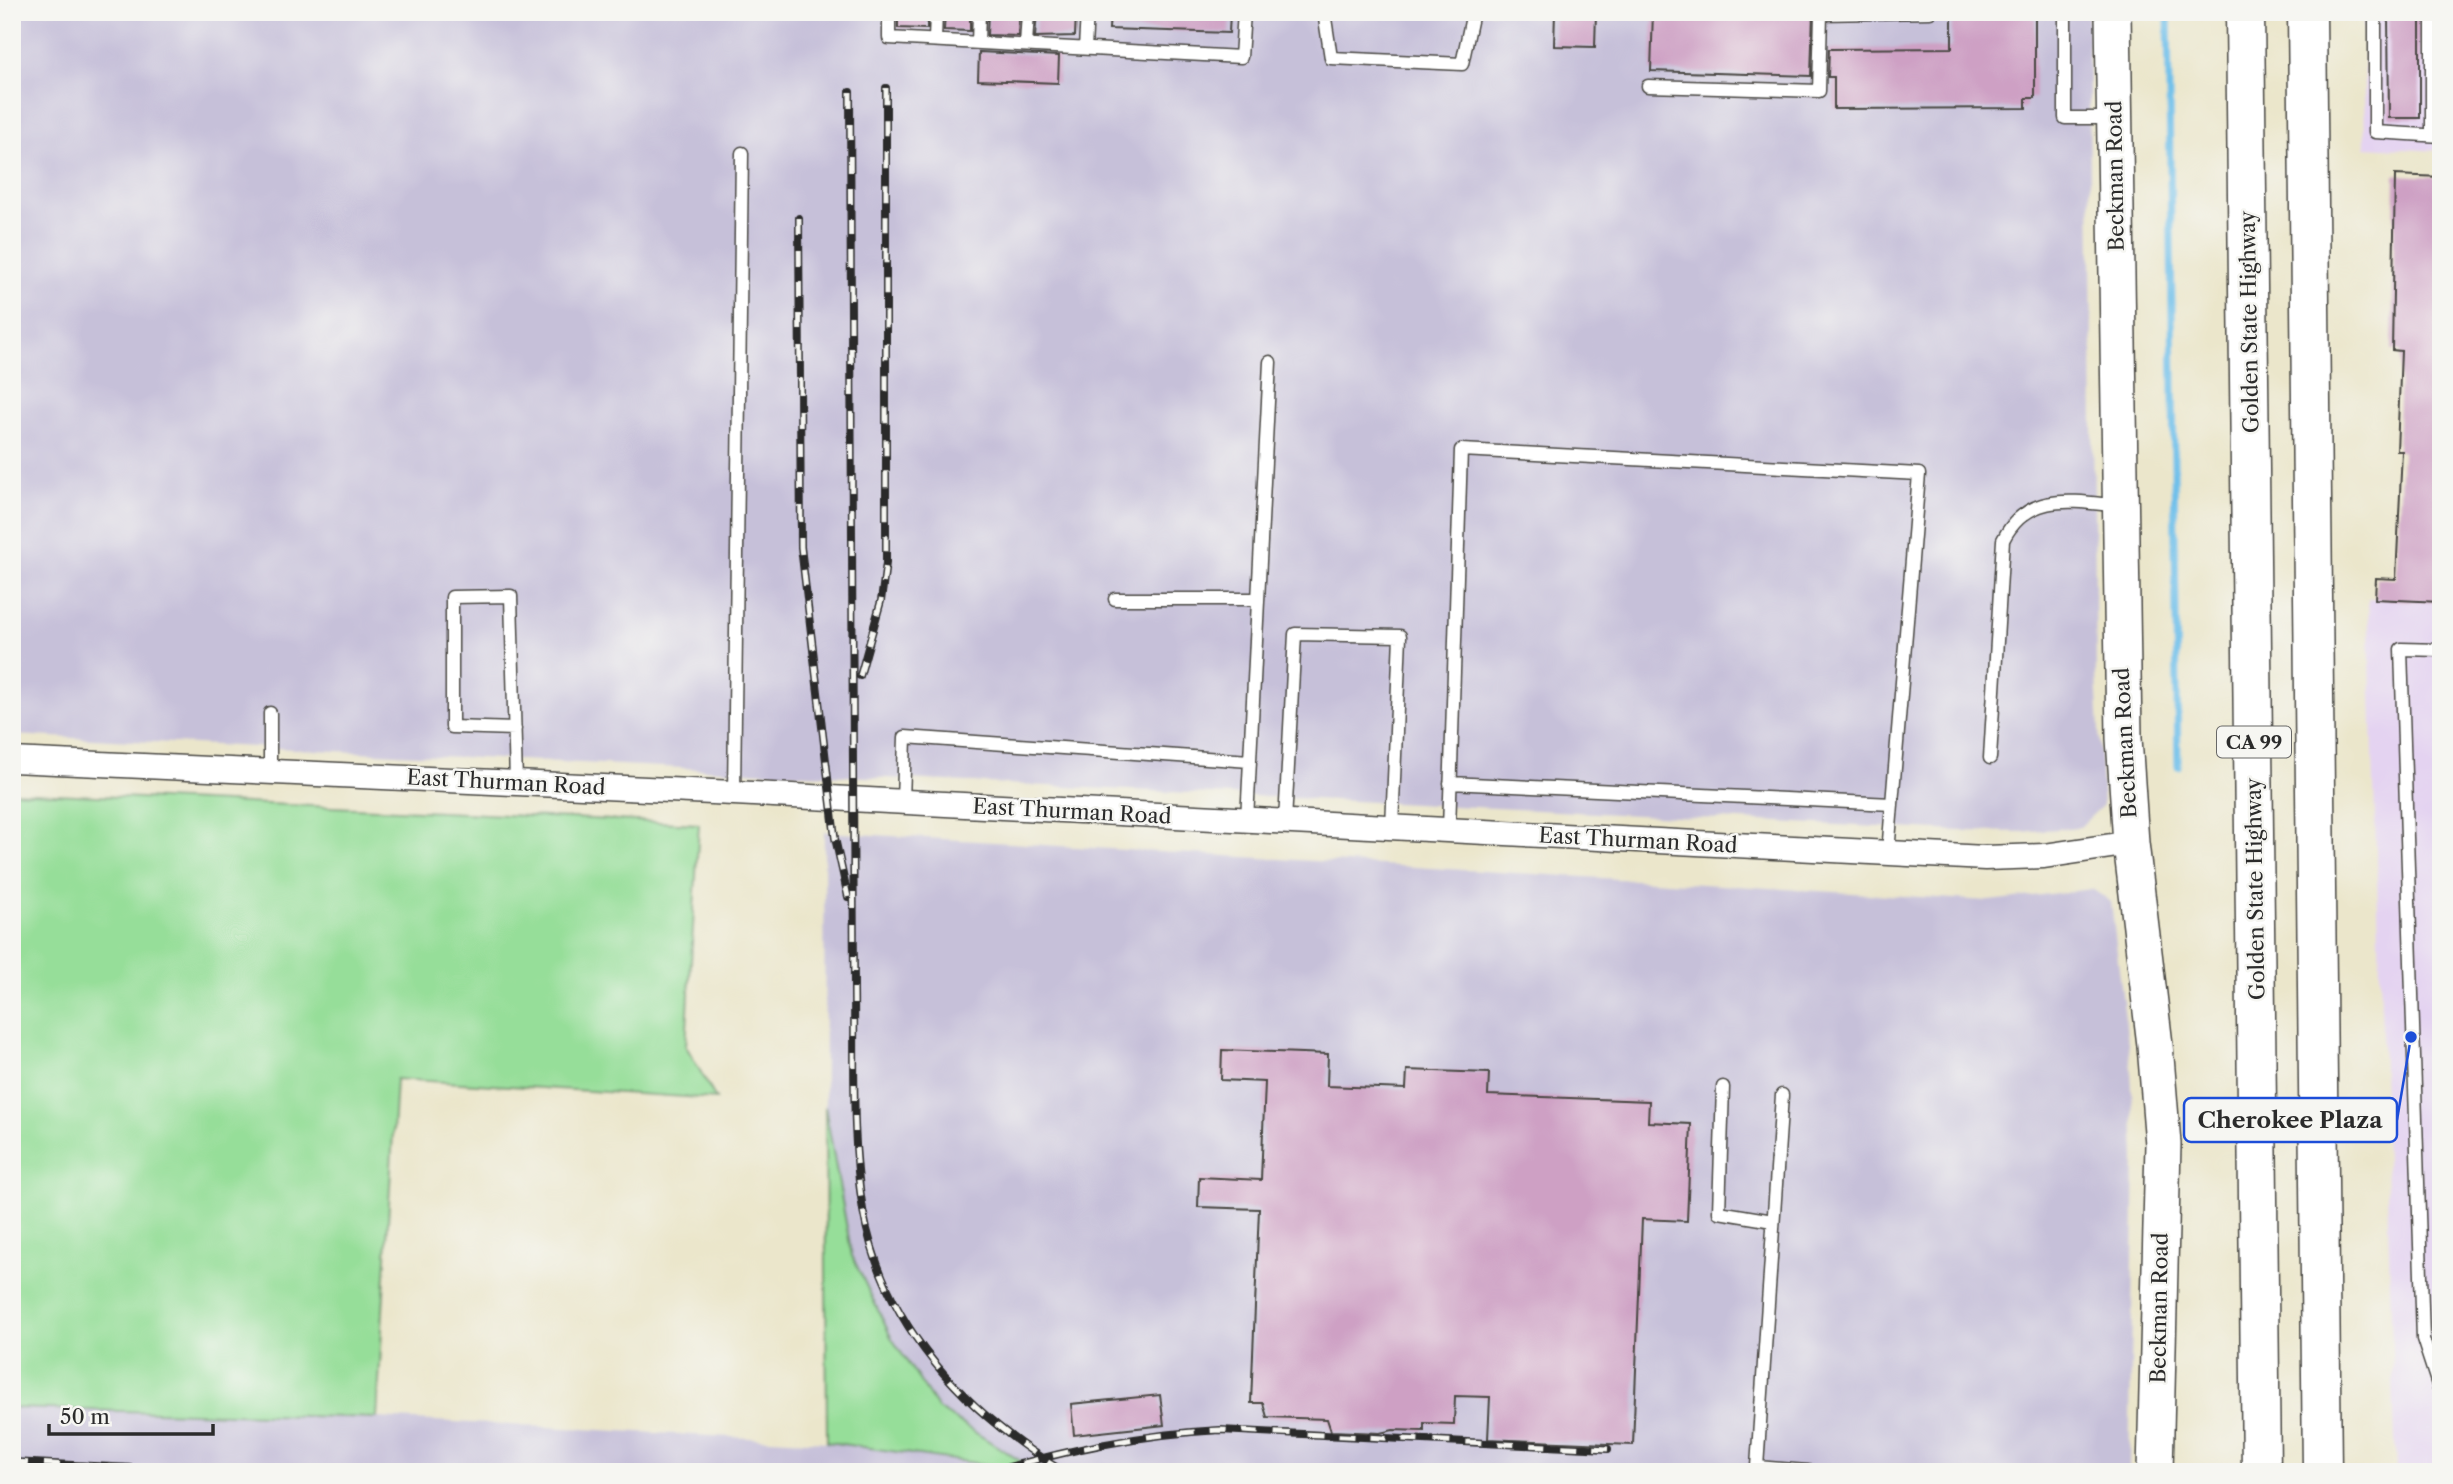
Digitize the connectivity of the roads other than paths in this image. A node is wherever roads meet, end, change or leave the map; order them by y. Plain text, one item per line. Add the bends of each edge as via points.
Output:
1 (889, 12) edge
2 (936, 12) edge
3 (979, 12) edge
4 (1028, 12) edge
5 (1087, 12) edge
6 (1244, 12) edge
7 (1324, 12) edge
8 (1473, 12) edge
9 (1930, 12) edge
10 (2065, 12) edge
11 (2113, 12) edge
12 (2245, 12) edge
13 (2307, 12) edge
14 (2375, 12) edge
15 (2432, 12) edge
16 (935, 40) junction
17 (978, 43) junction
18 (1026, 45) junction
19 (1085, 48) junction
20 (1648, 86) dead end
21 (2114, 118) junction
22 (2436, 135) edge
23 (742, 153) dead end
24 (1270, 362) dead end
25 (2119, 506) junction
26 (1115, 599) dead end
27 (1258, 599) junction
28 (2441, 650) edge
29 (270, 713) dead end
30 (514, 729) junction
31 (1990, 758) dead end
32 (12, 760) edge
33 (1250, 761) junction
34 (270, 772) junction
35 (516, 783) junction
36 (1450, 783) junction
37 (734, 793) junction
38 (903, 802) junction
39 (1892, 804) junction
40 (1247, 820) junction
41 (1285, 822) junction
42 (1392, 827) junction
43 (1449, 830) junction
44 (2131, 843) junction
45 (1888, 853) junction
46 (1723, 1087) dead end
47 (1782, 1095) dead end
48 (1773, 1221) junction
49 (2441, 1394) edge
50 (1820, 1472) edge
51 (2155, 1472) edge
52 (2261, 1472) edge
53 (2322, 1472) edge

1 - 16 lane via 889,38
2 - 16 lane
3 - 17 lane
4 - 18 lane
5 - 19 lane
6 - 19 lane via 1241,57
7 - 8 lane via 1331,58 1462,64
9 - 20 lane via 1821,14 1819,91
10 - 21 lane via 2065,118
11 - 21 street, Beckman Road
12 - 52 highway, Golden State Highway / CA 99
13 - 53 highway, CA 99
14 - 22 lane via 2375,132
15 - 22 lane
16 - 17 lane
17 - 18 lane
18 - 19 lane
21 - 25 street, Beckman Road
23 - 37 lane
24 - 27 lane
25 - 31 lane via 2053,501 2022,514 2003,540
25 - 44 street, Beckman Road via 2122,711
26 - 27 lane
27 - 33 lane
28 - 49 lane via 2402,649 2423,1339
29 - 34 lane
30 - 30 lane via 452,727 452,597 511,596
30 - 35 lane
32 - 34 street, East Thurman Road
33 - 38 lane via 905,737
33 - 40 lane
34 - 35 street, East Thurman Road
35 - 37 street, East Thurman Road
36 - 39 lane
36 - 39 lane via 1461,450 1919,474
36 - 43 lane
37 - 38 street, East Thurman Road
38 - 40 street, East Thurman Road
39 - 45 lane
40 - 41 street, East Thurman Road
41 - 42 street, East Thurman Road
41 - 42 lane via 1295,634 1400,636
42 - 43 street, East Thurman Road
43 - 45 street, East Thurman Road
44 - 45 street, East Thurman Road via 1985,858
44 - 51 street, Beckman Road via 2163,1144
46 - 48 lane via 1718,1212
47 - 48 lane
48 - 50 lane via 1757,1466

